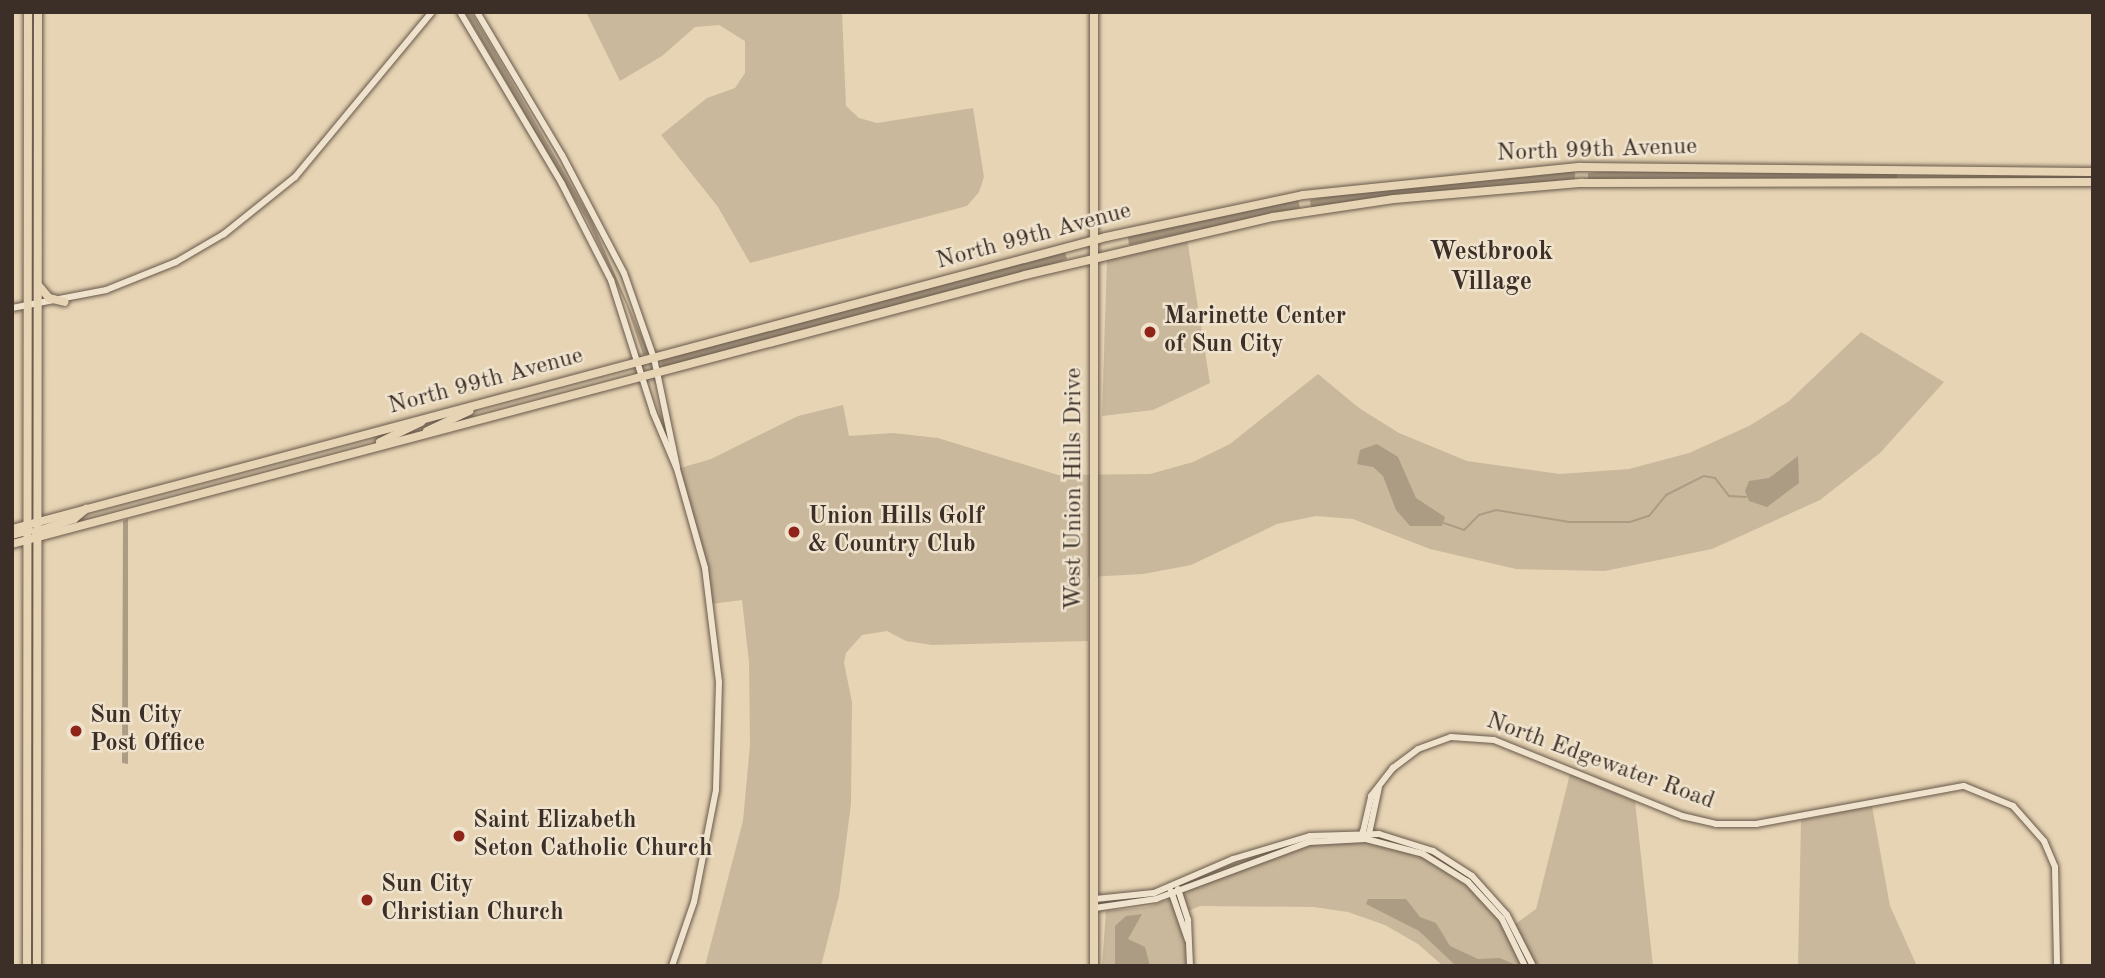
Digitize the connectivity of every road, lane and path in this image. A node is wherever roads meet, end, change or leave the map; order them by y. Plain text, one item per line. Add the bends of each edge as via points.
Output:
1 (28, 12) edge
2 (38, 12) edge
3 (432, 12) edge
4 (460, 12) edge
5 (477, 12) edge
6 (1094, 12) edge
7 (2093, 172) edge
8 (2093, 181) edge
9 (1097, 240) junction
10 (1097, 256) junction
11 (38, 284) junction
12 (65, 302) junction
13 (38, 306) junction
14 (28, 307) junction
15 (12, 308) edge
16 (654, 358) junction
17 (640, 361) junction
18 (657, 373) junction
19 (645, 376) junction
20 (27, 391) junction
21 (38, 391) junction
22 (491, 401) junction
23 (422, 419) junction
24 (426, 434) junction
25 (361, 451) junction
26 (677, 469) junction
27 (107, 503) junction
28 (110, 517) junction
29 (12, 529) edge
30 (37, 530) junction
31 (25, 533) junction
32 (12, 536) edge
33 (12, 544) edge
34 (1366, 834) junction
35 (1175, 889) junction
36 (1095, 903) junction
37 (27, 966) edge
38 (37, 966) edge
39 (673, 966) edge
40 (1094, 966) edge
41 (1190, 966) edge
42 (1525, 966) edge
43 (1533, 966) edge
44 (2057, 966) edge

1 - 14 main road
2 - 11 main road
3 - 12 street via 295,177 250,215 173,263
4 - 17 street via 596,248
5 - 16 street via 604,233 635,301
6 - 9 main road, West Union Hills Drive
7 - 9 main road, North 99th Avenue via 1581,167 1303,195
8 - 10 main road, North 99th Avenue via 1645,181 1485,190 1284,215
9 - 10 main road, West Union Hills Drive
9 - 16 main road, North 99th Avenue
10 - 18 main road, North 99th Avenue
10 - 36 main road, West Union Hills Drive
11 - 12 main road via 46,296
11 - 13 main road
12 - 13 street
13 - 14 street
13 - 21 main road
14 - 15 street
14 - 20 main road
16 - 17 main road, North 99th Avenue
16 - 18 street
17 - 19 street
17 - 22 main road, North 99th Avenue
18 - 19 main road, North 99th Avenue
18 - 26 street
19 - 24 main road, North 99th Avenue
19 - 26 street via 653,412
20 - 21 main road
20 - 31 main road
21 - 30 main road
22 - 23 main road, North 99th Avenue
22 - 24 main road
23 - 25 main road
23 - 27 main road, North 99th Avenue
24 - 25 main road, North 99th Avenue
25 - 28 main road, North 99th Avenue
26 - 39 street via 707,582 717,658 719,730 709,835
27 - 28 main road
27 - 30 main road, North 99th Avenue
28 - 30 main road, North 99th Avenue
29 - 31 main road, North 99th Avenue
30 - 31 main road
30 - 31 main road, North 99th Avenue
30 - 38 main road
31 - 32 main road
31 - 33 main road, North 99th Avenue
31 - 37 main road
34 - 35 street via 1309,842
34 - 42 street via 1423,854 1468,882 1502,919
34 - 43 street via 1433,851 1472,876 1507,915
34 - 44 street, North Edgewater Road via 1379,786 1418,749 1449,737 1477,736 1682,816 1716,824 1756,824 1955,786 2000,798 2025,816 2045,841 2054,867
35 - 36 street via 1128,906
35 - 41 street via 1189,942
36 - 40 main road, West Union Hills Drive

